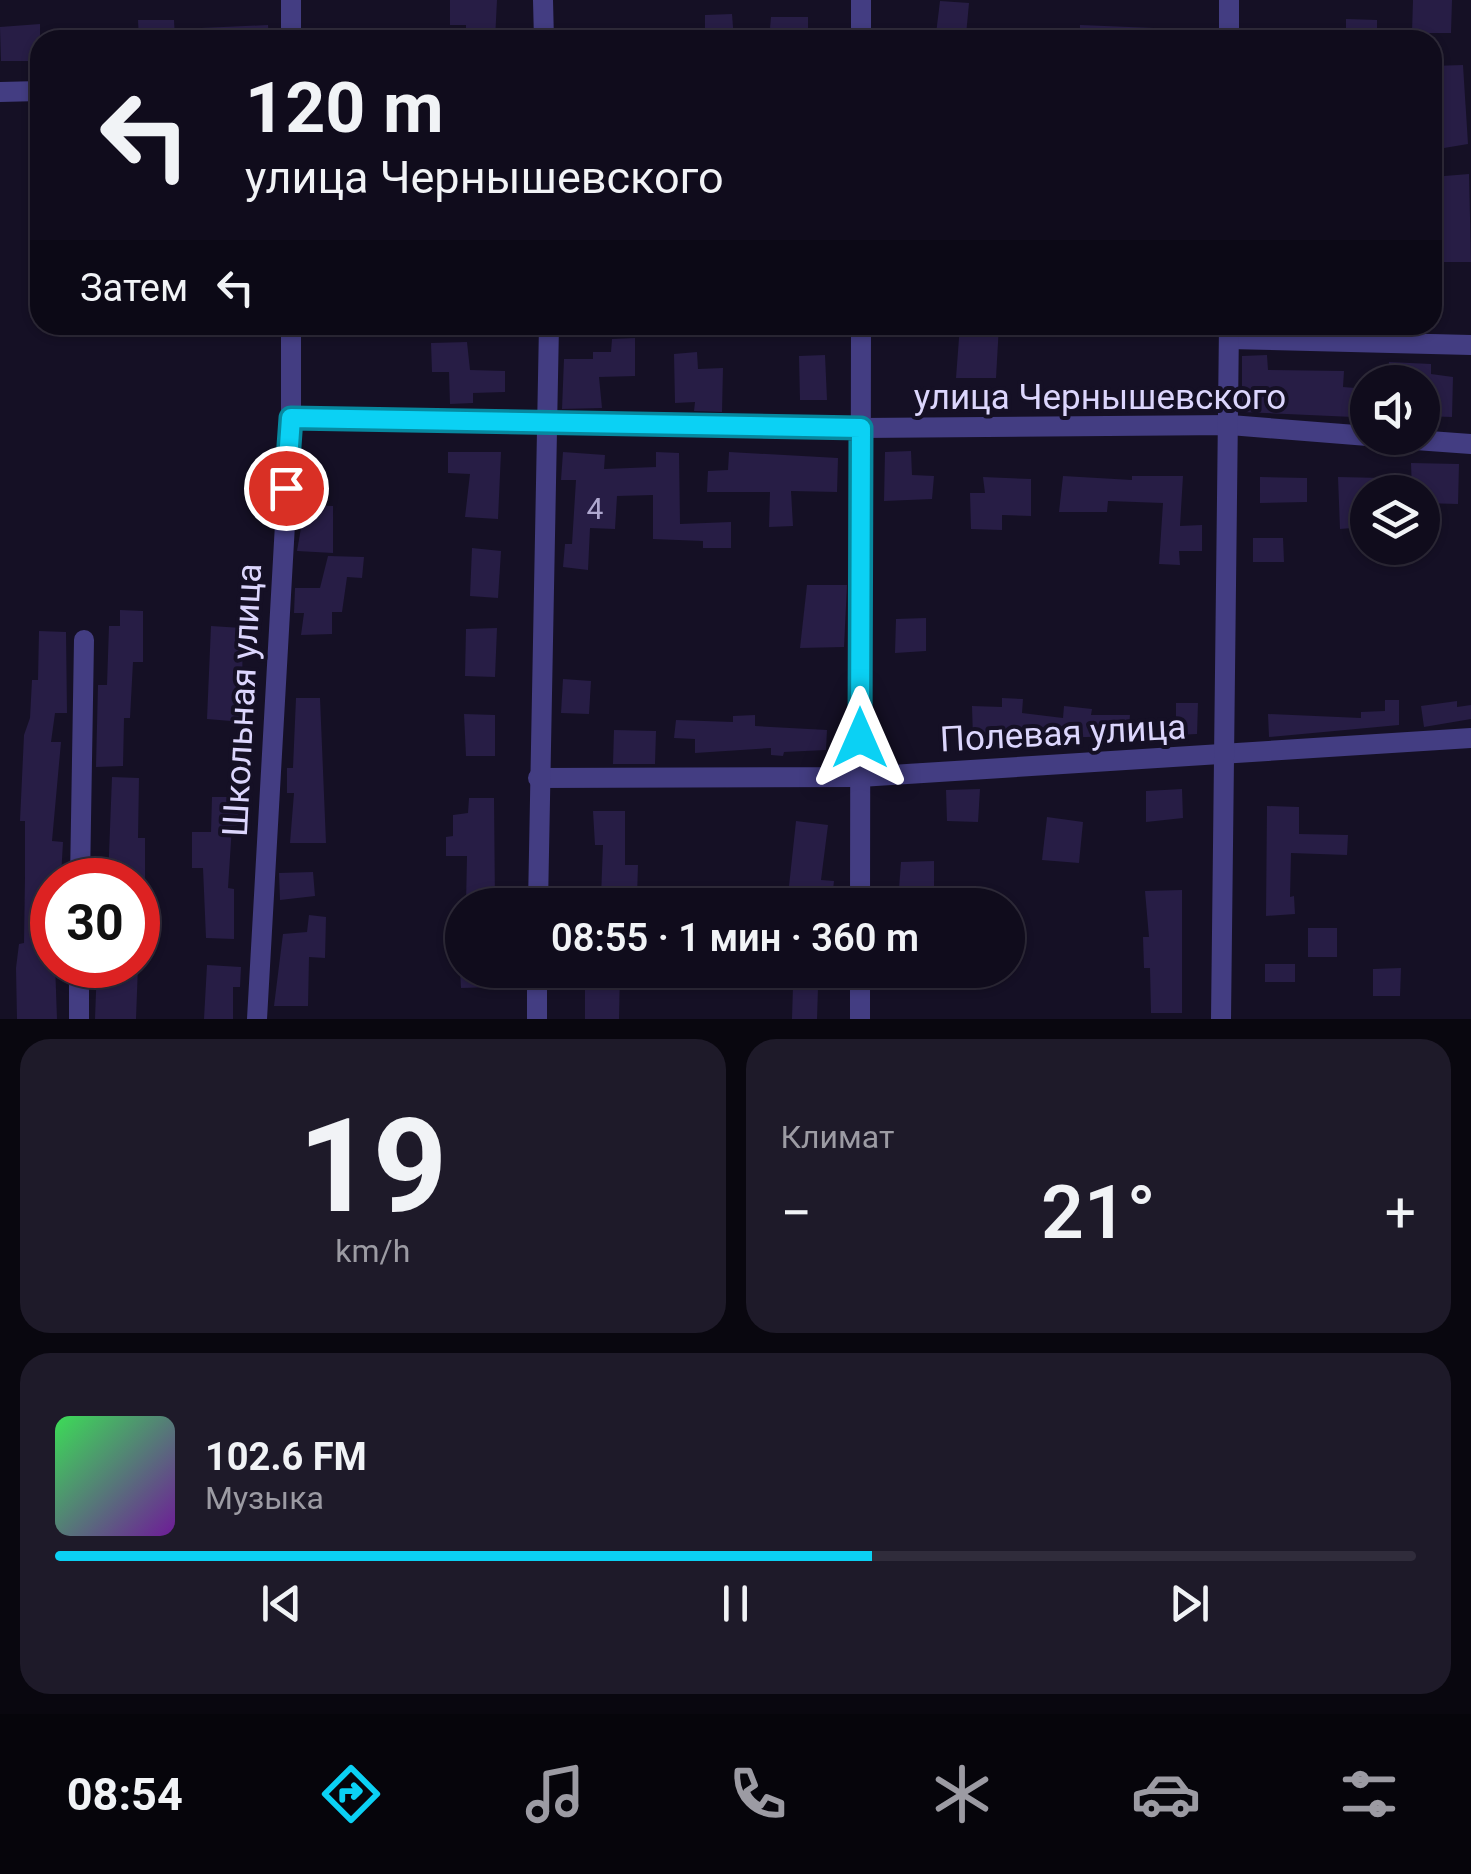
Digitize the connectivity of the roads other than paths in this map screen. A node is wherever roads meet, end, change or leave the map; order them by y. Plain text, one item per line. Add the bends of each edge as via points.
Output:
1 (291, 0) edge
2 (544, 0) edge
3 (861, 0) edge
4 (1229, 0) edge
5 (291, 30) edge
6 (544, 30) edge
7 (861, 30) edge
8 (1229, 30) edge
9 (30, 91) edge
10 (0, 92) edge
11 (291, 335) edge
12 (548, 335) edge
13 (861, 335) edge
14 (1230, 335) edge
15 (1286, 335) edge
16 (1471, 345) edge
17 (291, 418) junction
18 (550, 424) junction
19 (1230, 425) junction
20 (861, 428) junction
21 (1350, 435) edge
22 (1440, 442) edge
23 (1471, 444) edge
24 (84, 640) dead end
25 (1471, 738) edge
26 (1227, 757) junction
27 (538, 778) junction
28 (860, 778) junction
29 (80, 858) edge
30 (538, 888) edge
31 (860, 888) edge
32 (79, 988) edge
33 (538, 988) edge
34 (860, 988) edge
35 (78, 1019) edge
36 (257, 1019) edge
37 (537, 1019) edge
38 (860, 1019) edge
39 (1221, 1019) edge

1 - 5 street
2 - 6 street
3 - 7 street
4 - 8 street
9 - 10 street
11 - 17 street, Школьная улица
12 - 18 street
13 - 20 street
14 - 19 street
15 - 16 street
17 - 18 street, улица Чернышевского
17 - 36 street, Школьная улица
18 - 20 street, улица Чернышевского
18 - 27 street
19 - 20 street, улица Чернышевского
19 - 21 street, улица Чернышевского
19 - 26 street
20 - 28 street
22 - 23 street
24 - 29 street
25 - 26 street, Полевая улица
26 - 28 street, Полевая улица
26 - 39 street
27 - 28 street, Полевая улица
27 - 30 street
28 - 31 street
32 - 35 street
33 - 37 street
34 - 38 street

